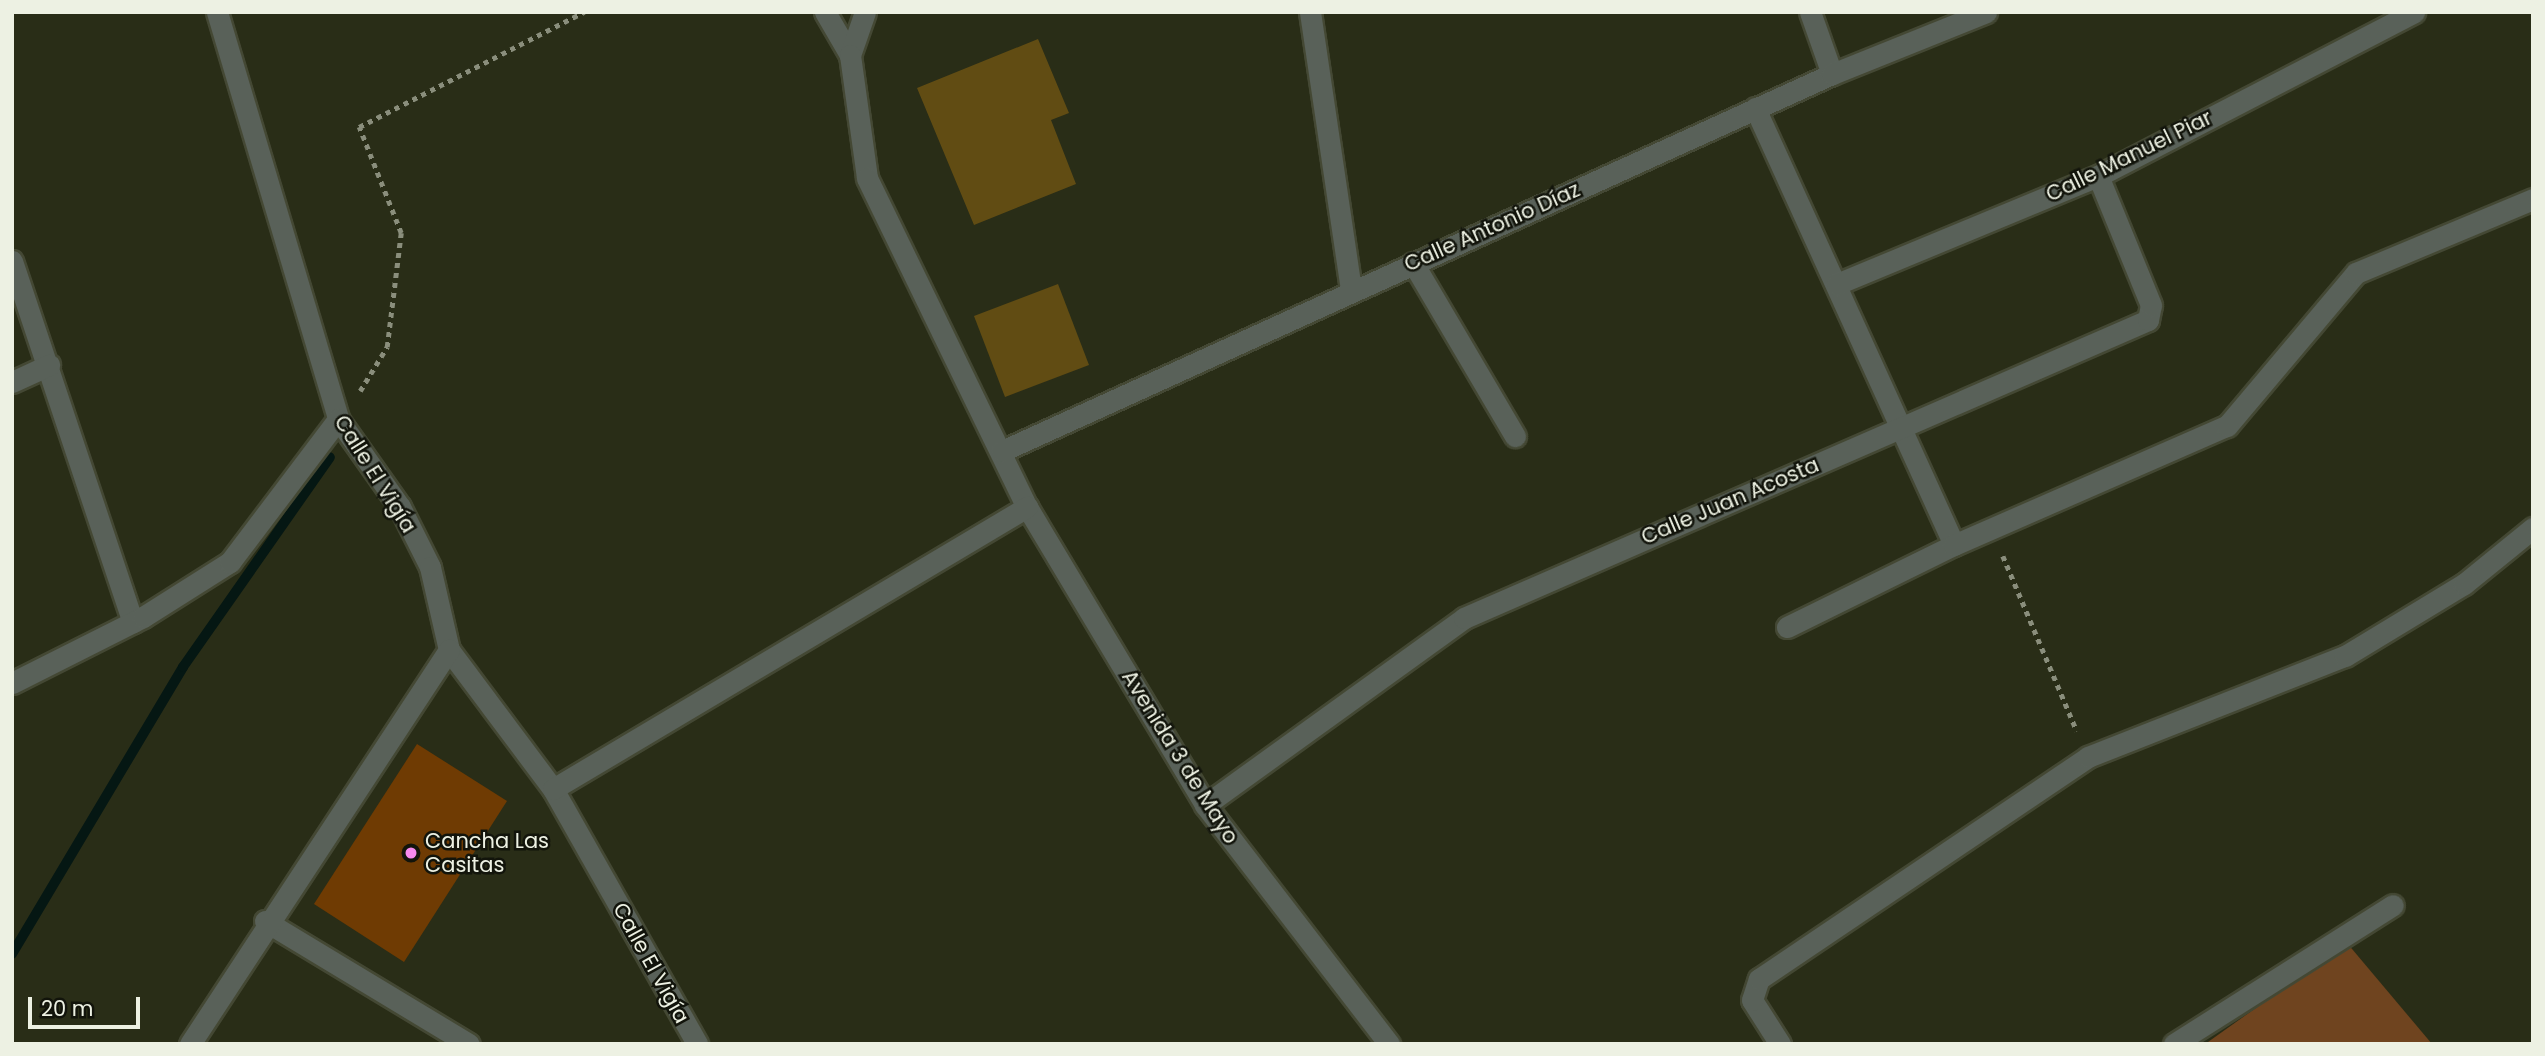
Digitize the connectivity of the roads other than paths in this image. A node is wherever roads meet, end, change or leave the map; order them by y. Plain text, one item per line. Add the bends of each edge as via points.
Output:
1 (217, 12) edge
2 (825, 12) edge
3 (865, 12) edge
4 (1310, 12) edge
5 (1810, 12) edge
6 (1986, 12) edge
7 (2414, 12) edge
8 (850, 55) junction
9 (1832, 74) junction
10 (1755, 108) junction
11 (2098, 176) junction
12 (2533, 199) edge
13 (12, 261) edge
14 (1413, 263) junction
15 (1837, 284) junction
16 (1351, 291) junction
17 (49, 365) junction
18 (12, 382) edge
19 (338, 419) junction
20 (1904, 428) junction
21 (1515, 436) dead end
22 (1002, 451) junction
23 (1027, 507) junction
24 (2533, 528) edge
25 (1954, 545) junction
26 (133, 622) junction
27 (1787, 627) dead end
28 (449, 650) junction
29 (12, 683) edge
30 (553, 789) junction
31 (1205, 805) junction
32 (2393, 905) dead end
33 (265, 921) junction
34 (190, 1044) edge
35 (469, 1044) edge
36 (696, 1044) edge
37 (1389, 1044) edge
38 (1780, 1044) edge
39 (2174, 1044) edge

1 - 19 street, Calle El Vigía
2 - 8 street
3 - 8 street
4 - 16 street
5 - 9 street
6 - 9 street, Calle Antonio Díaz
7 - 11 street, Calle Manuel Piar
8 - 22 street, Avenida 3 de Mayo via 867,178
9 - 10 street, Calle Antonio Díaz
10 - 14 street, Calle Antonio Díaz
10 - 15 street
11 - 15 street, Calle Manuel Piar
11 - 20 street, Calle Juan Acosta via 2151,304 2148,320
12 - 25 street via 2356,273 2227,426
13 - 17 street
14 - 16 street, Calle Antonio Díaz
14 - 21 street
15 - 20 street
16 - 22 street, Calle Antonio Díaz
17 - 18 street
17 - 26 street
19 - 26 street via 230,562
19 - 28 street, Calle El Vigía via 400,507 430,567
20 - 25 street
20 - 31 street, Calle Juan Acosta via 1464,618
22 - 23 street, Avenida 3 de Mayo
23 - 30 street
23 - 31 street, Avenida 3 de Mayo
24 - 38 street via 2464,584 2345,656 2088,757 1759,979 1752,1000
25 - 27 street
26 - 29 street
28 - 30 street, Calle El Vigía
28 - 33 street
30 - 36 street, Calle El Vigía
31 - 37 street, Avenida 3 de Mayo
32 - 39 street
33 - 34 street
33 - 35 street

